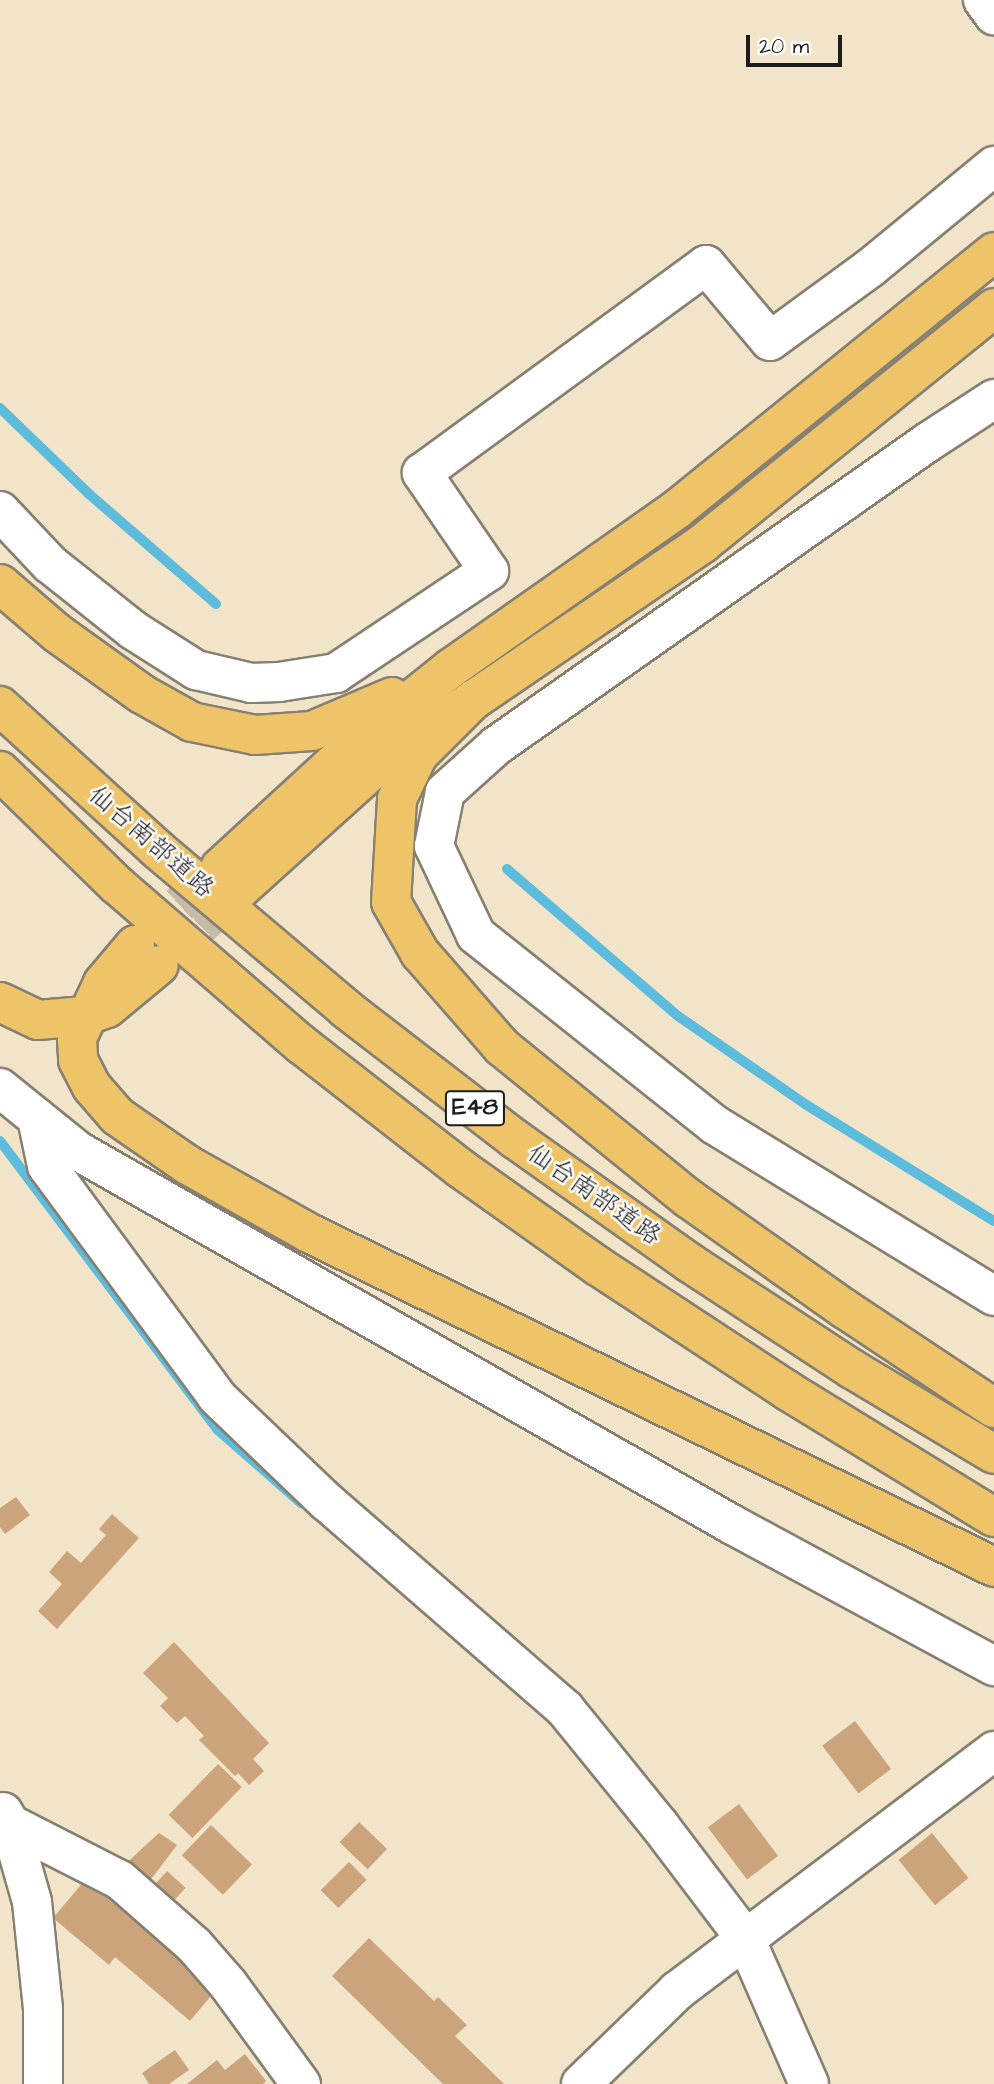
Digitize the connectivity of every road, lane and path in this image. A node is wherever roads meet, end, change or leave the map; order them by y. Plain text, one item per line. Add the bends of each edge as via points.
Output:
1 (983, 0) edge
2 (994, 15) edge
3 (994, 166) edge
4 (994, 252) edge
5 (994, 308) edge
6 (994, 399) edge
7 (0, 511) edge
8 (0, 584) edge
9 (451, 668) junction
10 (474, 699) junction
11 (0, 706) edge
12 (0, 771) edge
13 (147, 955) tunnel mouth
14 (0, 1002) edge
15 (85, 1016) junction
16 (0, 1088) edge
17 (37, 1118) junction
18 (994, 1296) edge
19 (994, 1408) edge
20 (994, 1454) edge
21 (994, 1517) edge
22 (994, 1567) edge
23 (994, 1667) edge
24 (994, 1751) edge
25 (5, 1816) edge
26 (745, 1938) junction
27 (43, 2084) edge
28 (301, 2084) edge
29 (581, 2084) edge
30 (808, 2084) edge

1 - 2 street
3 - 7 street via 870,268 770,341 706,265 422,473 489,571 336,673 251,683 196,670 132,630 60,572
4 - 9 highway via 677,509
5 - 10 highway via 703,543
6 - 18 street via 496,746 445,792 434,846 476,935 715,1125
8 - 9 highway via 57,633 142,694 192,722 255,735 312,731
9 - 10 highway via 344,754 230,879 375,767
10 - 19 highway via 418,755 397,799 391,902 420,953 502,1047 688,1198
11 - 20 highway, 仙台南部道路 / E48 via 157,849 346,1009 515,1139 690,1263 852,1369
12 - 21 highway, 仙台南部道路 / E48 via 148,912 302,1045 460,1168 788,1391
13 - 15 highway via 103,983
14 - 15 highway via 38,1020
15 - 22 highway via 77,1038 78,1060 93,1087 117,1116 188,1165 309,1233
16 - 17 street
17 - 23 street via 78,1152 733,1525
17 - 26 street via 47,1166 217,1397 327,1502 565,1709
24 - 26 street
25 - 27 street via 32,1902 43,2008
25 - 28 street via 120,1880 194,1945
26 - 29 street via 677,1991
26 - 30 street

